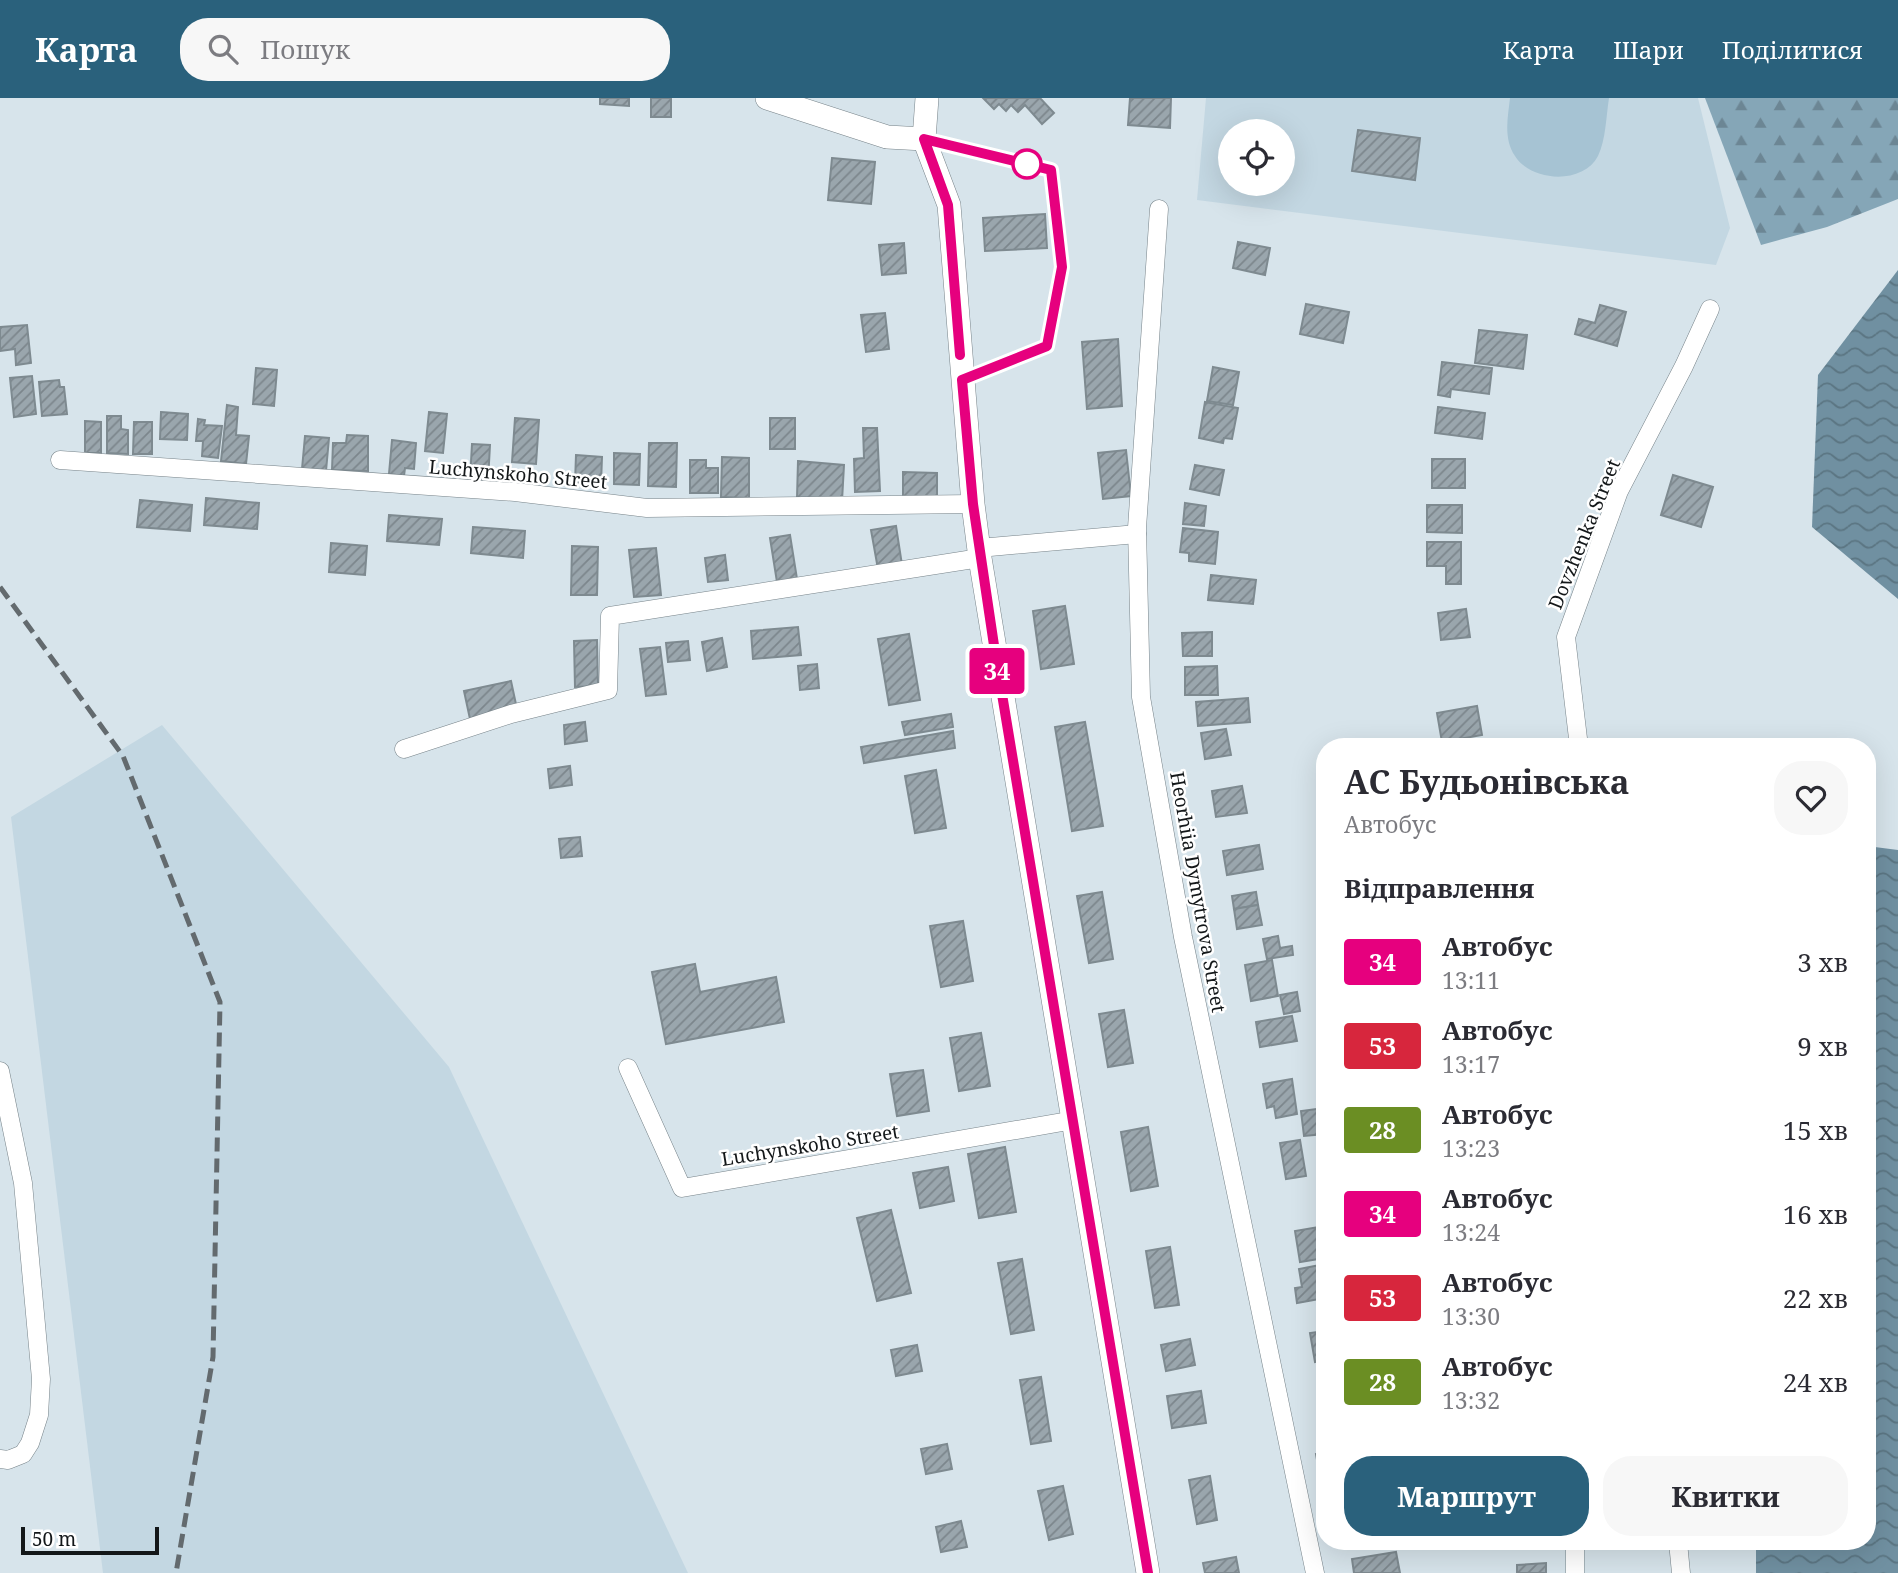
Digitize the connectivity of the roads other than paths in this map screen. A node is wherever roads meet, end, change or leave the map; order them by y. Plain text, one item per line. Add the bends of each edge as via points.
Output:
1 (767, 98) edge
2 (927, 98) edge
3 (924, 139) junction
4 (1160, 209) dead end
5 (1710, 309) dead end
6 (60, 460) dead end
7 (973, 504) junction
8 (1137, 534) junction
9 (980, 553) junction
10 (1578, 738) edge
11 (404, 749) dead end
12 (628, 1068) dead end
13 (0, 1071) edge
14 (1074, 1120) junction
15 (0, 1459) edge
16 (1575, 1550) edge
17 (1679, 1550) edge
18 (1148, 1573) edge
19 (1315, 1573) edge
20 (1575, 1573) edge
21 (1681, 1573) edge

1 - 3 street via 887,137
2 - 3 street
3 - 7 street via 948,205
4 - 8 street, Heorhiia Dymytrova Street
5 - 10 street, Dovzhenka Street via 1619,491 1566,637
6 - 7 street, Luchynskoho Street via 514,492 647,509
7 - 9 street
8 - 9 street
8 - 19 street, Heorhiia Dymytrova Street via 1141,698 1183,937
9 - 11 street via 610,616 608,690 511,714
9 - 14 street
12 - 14 street, Luchynskoho Street via 682,1188
13 - 15 street via 23,1183 41,1379 39,1415 30,1443 23,1454
14 - 18 street
16 - 20 street
17 - 21 street

